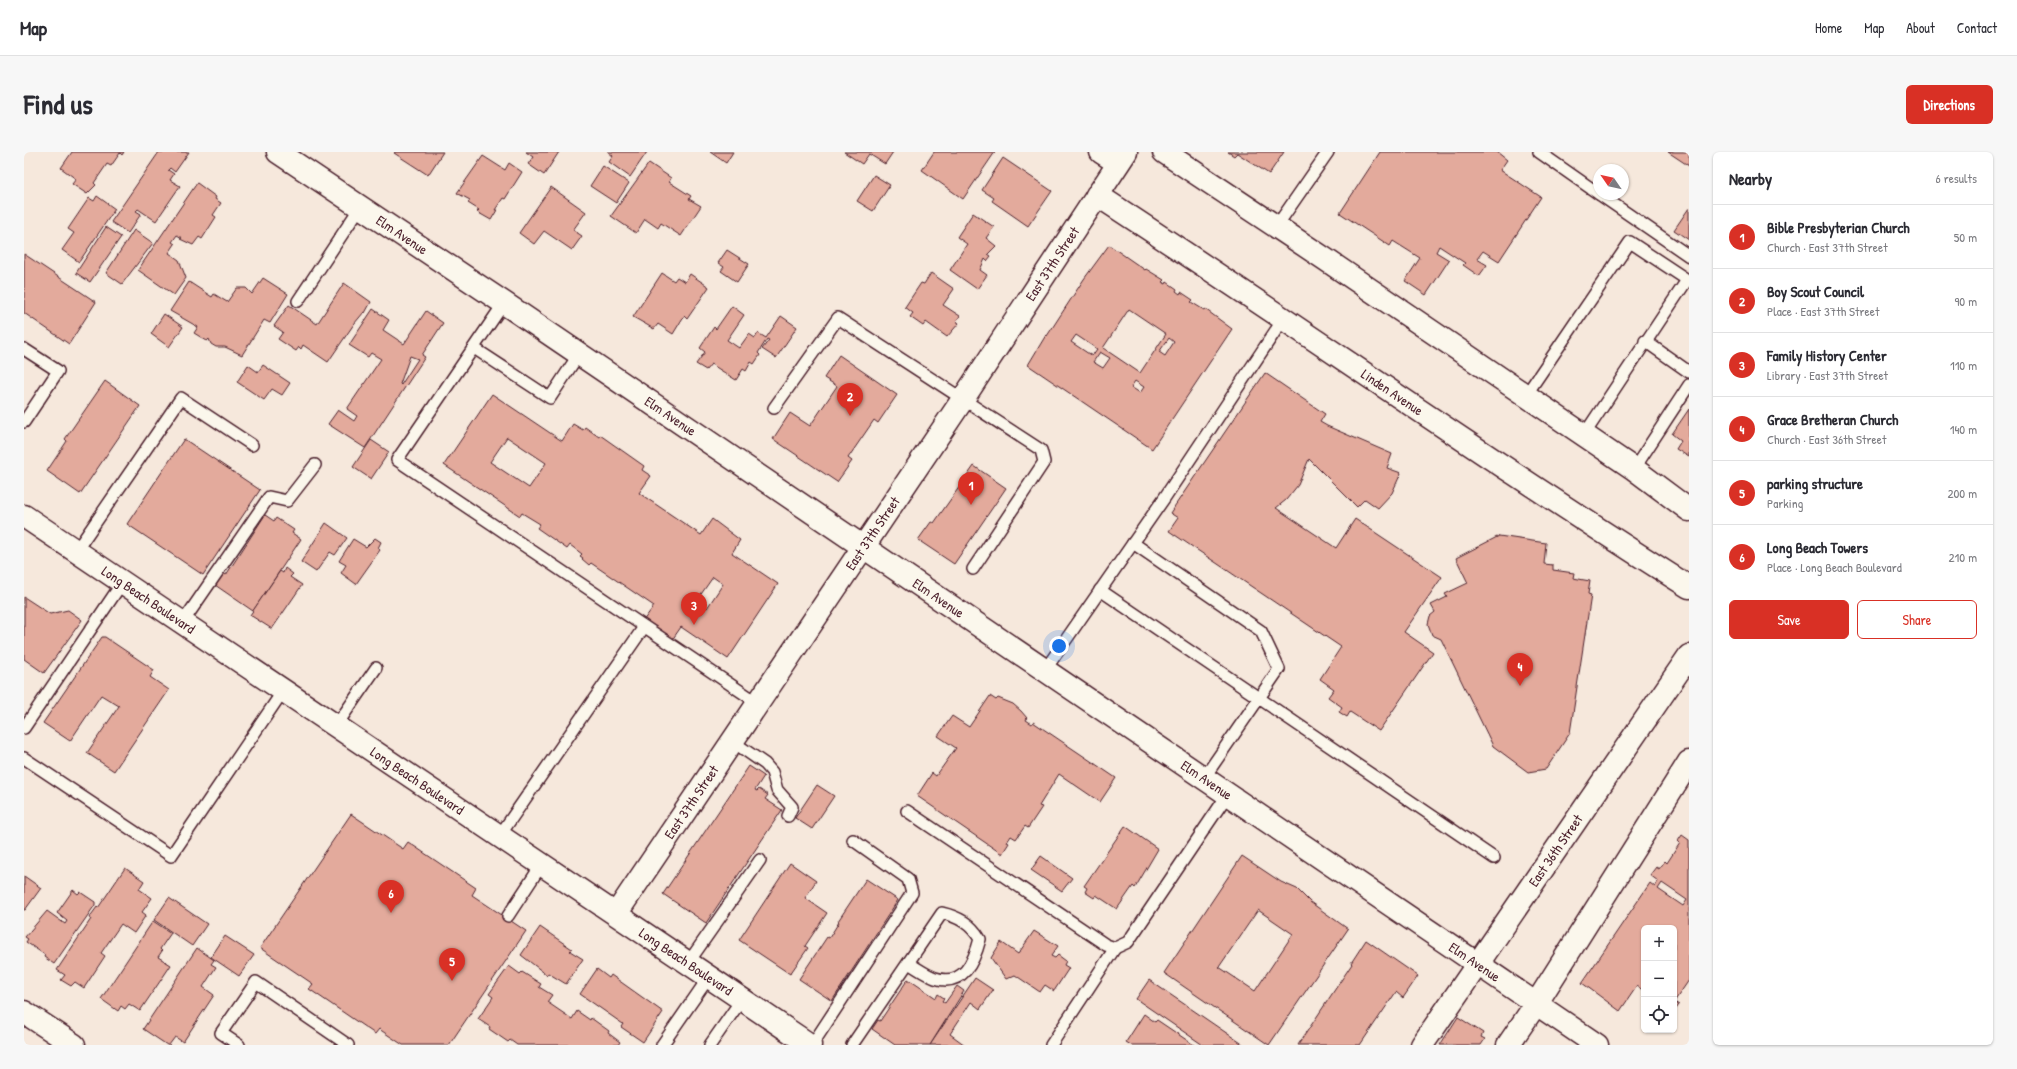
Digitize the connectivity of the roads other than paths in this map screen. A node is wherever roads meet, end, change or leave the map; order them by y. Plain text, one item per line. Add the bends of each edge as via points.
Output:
1 (278, 152) edge
2 (1164, 152) edge
3 (1328, 152) edge
4 (1539, 152) edge
5 (1115, 156) edge
6 (1593, 190) edge
7 (1097, 195) junction
8 (1608, 200) edge
9 (360, 206) junction
10 (1276, 227) junction
11 (1689, 256) edge
12 (1688, 280) edge
13 (298, 302) dead end
14 (504, 303) junction
15 (1284, 318) junction
16 (1645, 341) junction
17 (474, 348) junction
18 (24, 349) edge
19 (579, 354) junction
20 (1689, 372) edge
21 (1689, 385) edge
22 (1526, 395) junction
23 (963, 399) junction
24 (774, 408) dead end
25 (24, 422) edge
26 (1584, 435) junction
27 (252, 445) dead end
28 (314, 464) dead end
29 (1634, 469) junction
30 (1689, 510) edge
31 (24, 516) edge
32 (1133, 543) junction
33 (864, 547) junction
34 (76, 552) junction
35 (973, 569) dead end
36 (122, 582) junction
37 (1689, 586) edge
38 (1100, 590) junction
39 (183, 622) junction
40 (644, 626) junction
41 (1689, 656) edge
42 (376, 668) dead end
43 (1045, 670) junction
44 (283, 691) junction
45 (1259, 698) junction
46 (758, 703) junction
47 (336, 726) junction
48 (24, 728) edge
49 (732, 741) junction
50 (24, 758) edge
51 (1689, 762) edge
52 (1204, 778) junction
53 (1228, 794) junction
54 (907, 811) dead end
55 (788, 816) dead end
56 (500, 835) junction
57 (854, 840) dead end
58 (1494, 858) dead end
59 (760, 860) dead end
60 (542, 864) junction
61 (616, 914) junction
62 (508, 916) dead end
63 (1116, 948) junction
64 (688, 963) junction
65 (908, 963) junction
66 (1477, 964) junction
67 (709, 977) junction
68 (742, 999) junction
69 (1536, 1004) junction
70 (24, 1012) edge
71 (74, 1045) edge
72 (239, 1045) edge
73 (348, 1045) edge
74 (662, 1045) edge
75 (710, 1045) edge
76 (811, 1045) edge
77 (852, 1045) edge
78 (1051, 1045) edge
79 (1422, 1045) edge
80 (1508, 1045) edge
81 (1597, 1045) edge

1 - 9 street, Elm Avenue
2 - 10 street
3 - 10 lane
4 - 6 lane
5 - 7 street, East 37th Street
7 - 15 street, Linden Avenue
7 - 23 street, East 37th Street
8 - 11 lane
9 - 13 lane
9 - 14 street, Elm Avenue
10 - 22 street
12 - 16 lane
12 - 22 lane via 1630,242
14 - 17 lane
14 - 19 street, Elm Avenue
15 - 32 lane
15 - 37 street, Linden Avenue via 1594,527
16 - 20 lane
16 - 26 lane
17 - 19 lane via 550,398
17 - 40 lane via 397,460
18 - 25 lane via 58,371
19 - 33 street, Elm Avenue
21 - 29 lane
22 - 26 street
23 - 24 lane via 838,318
23 - 33 street, East 37th Street
23 - 35 lane via 1041,450 1044,462
26 - 29 street
27 - 34 lane via 181,398
28 - 39 lane via 287,501 269,497
29 - 30 street
31 - 34 street, Long Beach Boulevard
32 - 38 lane
32 - 45 lane via 1261,632 1279,669
33 - 43 street, Elm Avenue
33 - 46 street, East 37th Street
34 - 36 street, Long Beach Boulevard
36 - 39 street, Long Beach Boulevard
36 - 48 lane
38 - 43 lane
38 - 45 lane
39 - 44 street, Long Beach Boulevard
40 - 46 lane
40 - 56 lane
41 - 66 street, East 36th Street
42 - 47 lane
43 - 52 street, Elm Avenue
44 - 47 street, Long Beach Boulevard
44 - 50 lane via 170,856
45 - 52 lane
45 - 58 lane
46 - 49 street, East 37th Street
47 - 56 street, Long Beach Boulevard
49 - 55 lane via 765,764 772,772 777,790 792,807
49 - 61 street, East 37th Street
51 - 69 street
52 - 53 street, Elm Avenue
53 - 63 lane via 1128,942
53 - 66 street, Elm Avenue
54 - 63 lane via 1106,945
56 - 60 street, Long Beach Boulevard
57 - 76 lane via 908,879 912,893
59 - 64 lane
60 - 61 street, Long Beach Boulevard
60 - 62 lane
61 - 64 street, Long Beach Boulevard
63 - 78 lane
64 - 67 street, Long Beach Boulevard
65 - 65 lane via 942,913 972,927 980,939 976,957 964,974 948,981 934,978
65 - 77 lane
66 - 69 street, Elm Avenue
66 - 79 street, East 36th Street
67 - 68 street, Long Beach Boulevard
67 - 74 lane
68 - 75 lane
68 - 76 street, Long Beach Boulevard
69 - 80 street
69 - 81 street, Elm Avenue
70 - 71 street
72 - 73 lane via 221,1033 256,982

